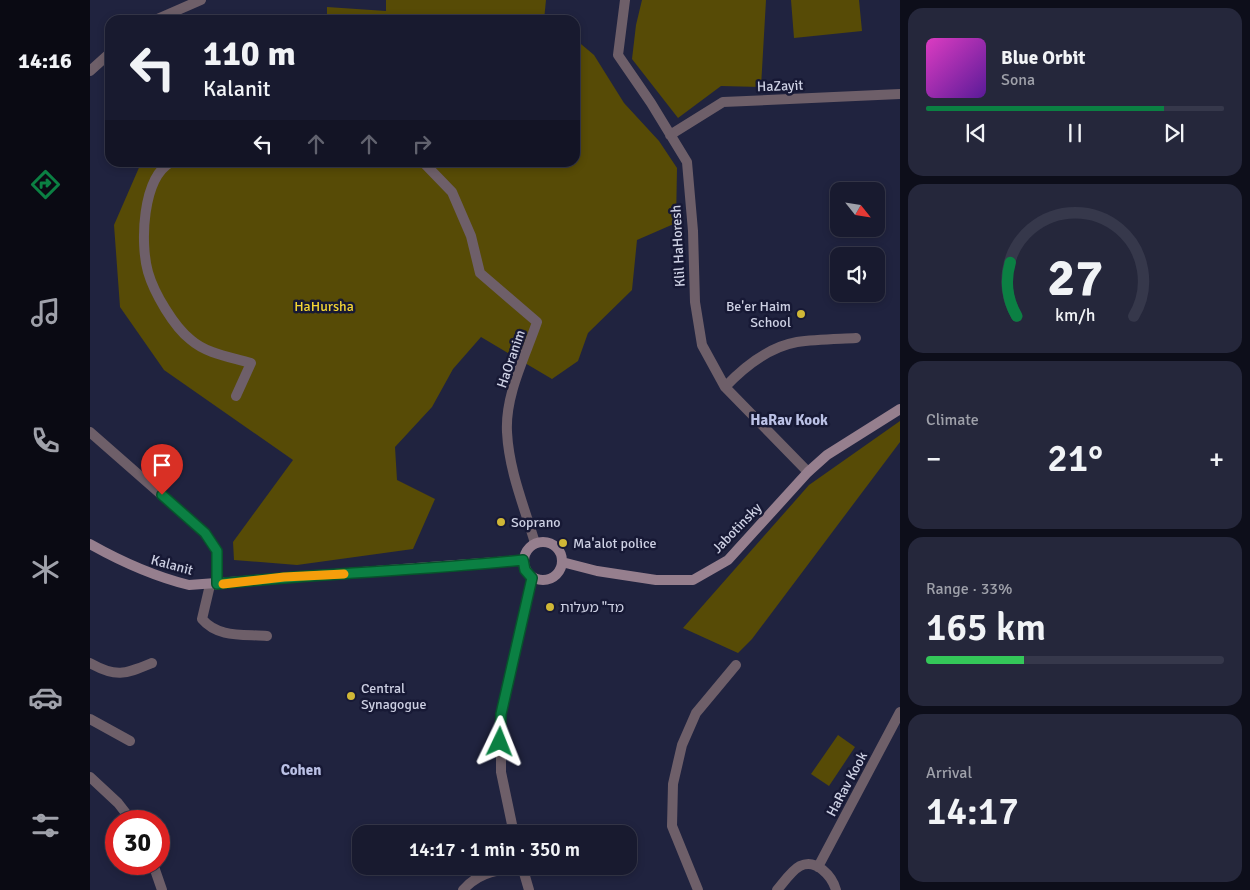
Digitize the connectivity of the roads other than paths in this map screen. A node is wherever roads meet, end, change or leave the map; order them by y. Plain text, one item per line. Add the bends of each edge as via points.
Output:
1 (201, 0) edge
2 (625, 0) edge
3 (166, 15) edge
4 (105, 57) edge
5 (90, 70) edge
6 (900, 94) edge
7 (670, 135) junction
8 (163, 167) edge
9 (428, 167) edge
10 (856, 338) dead end
11 (725, 387) junction
12 (236, 396) dead end
13 (900, 409) edge
14 (90, 432) edge
15 (808, 472) junction
16 (535, 543) junction
17 (90, 544) edge
18 (523, 560) junction
19 (562, 562) junction
20 (532, 578) junction
21 (214, 585) junction
22 (267, 636) dead end
23 (90, 663) edge
24 (152, 663) dead end
25 (736, 665) dead end
26 (900, 712) edge
27 (90, 719) edge
28 (130, 742) dead end
29 (90, 777) edge
30 (123, 810) edge
31 (512, 825) edge
32 (818, 867) junction
33 (157, 875) edge
34 (484, 875) edge
35 (525, 875) edge
36 (162, 890) edge
37 (463, 890) edge
38 (529, 890) edge
39 (698, 890) edge
40 (777, 890) edge
41 (836, 890) edge

1 - 3 street
2 - 7 street, Klil HaHoresh via 618,55
4 - 5 street
6 - 7 street, HaZayit via 723,102
7 - 11 street, Klil HaHoresh via 686,162 697,327 702,345
8 - 12 street via 148,198 144,246 148,273 166,309 190,340 210,351 251,363
9 - 16 street, HaOranim via 452,192 471,236 480,273 538,322 512,394 507,431 512,471
10 - 11 street via 796,342 764,355 739,372
11 - 15 street, Klil HaHoresh
13 - 15 street, Jabotinsky via 827,455
14 - 21 street via 205,533 217,551
15 - 19 street, Jabotinsky via 728,560 693,580 648,579
16 - 18 street via 526,550
16 - 19 street via 541,541 554,545 559,549
17 - 21 street, Kalanit via 159,578 189,585
18 - 20 street via 525,570
18 - 21 street, Kalanit
19 - 20 street via 552,578
20 - 31 street via 501,714 501,772
21 - 22 street via 202,619 210,628 218,632
23 - 24 street via 106,672 122,674
25 - 39 street via 696,713 682,745 673,784 672,826
26 - 32 street, HaRav Kook
27 - 28 street
29 - 30 street
32 - 40 street via 799,866
32 - 41 street via 827,873
33 - 36 street
34 - 37 street via 472,880
35 - 38 street

